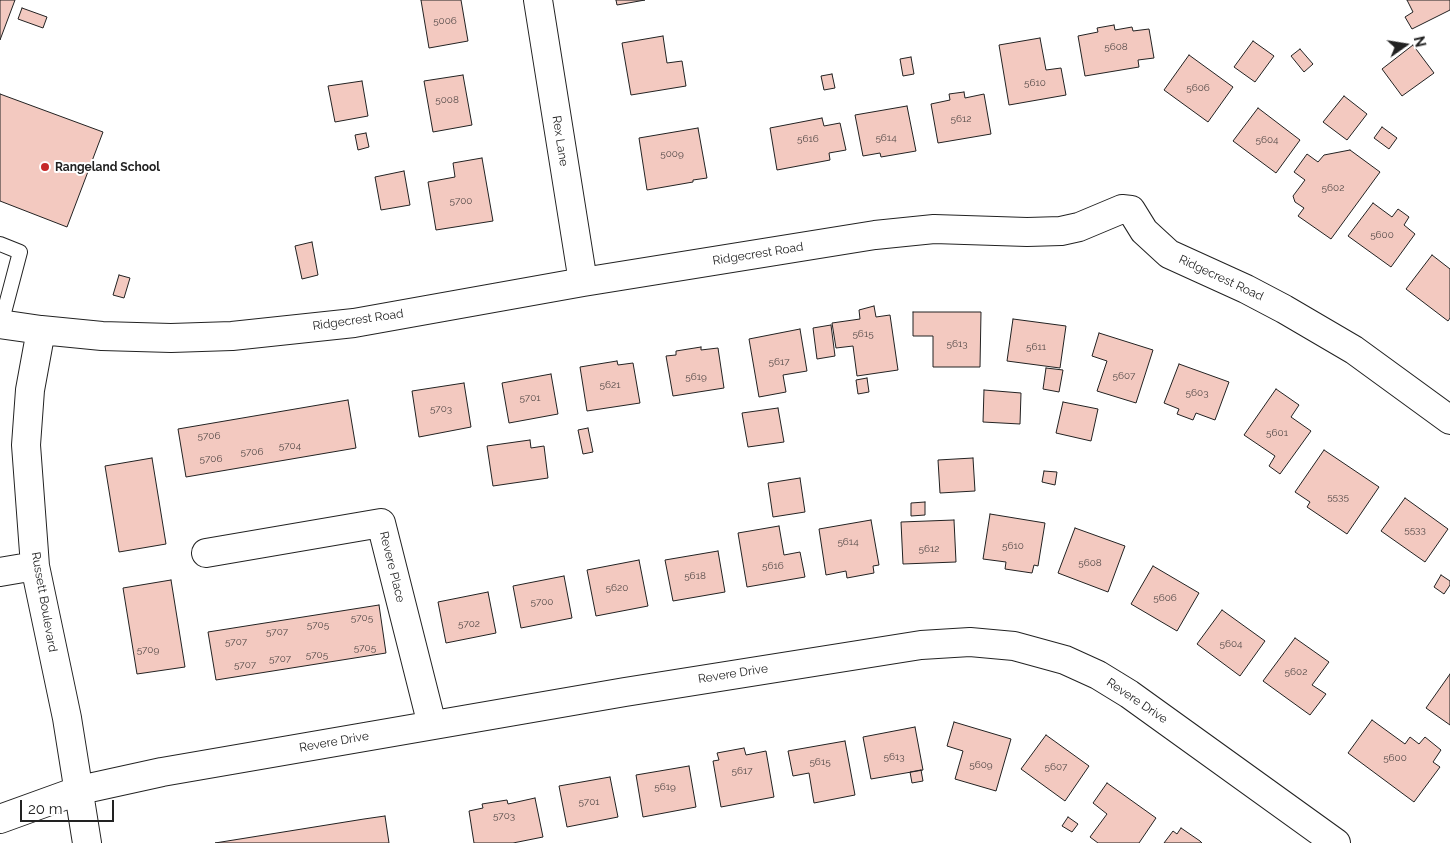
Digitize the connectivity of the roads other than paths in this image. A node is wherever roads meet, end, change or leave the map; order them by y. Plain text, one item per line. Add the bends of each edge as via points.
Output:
1 (538, 0) edge
2 (0, 244) edge
3 (583, 282) junction
4 (0, 324) edge
5 (41, 330) junction
6 (1450, 420) edge
7 (206, 553) dead end
8 (35, 566) junction
9 (0, 572) edge
10 (432, 725) junction
11 (80, 790) junction
12 (0, 819) edge
13 (88, 843) edge
14 (1336, 843) edge

1 - 3 street, Rex Lane
2 - 4 lane via 20,252
3 - 5 street, Ridgecrest Road via 354,323 232,336 102,336
3 - 6 street, Ridgecrest Road via 875,235 934,229 1061,232 1122,209 1131,210 1144,231 1169,254 1246,289 1354,350
4 - 5 street, Ridgecrest Road
5 - 8 street, Russett Boulevard via 30,390 26,445
7 - 10 street, Revere Place via 381,523
8 - 9 street
8 - 11 street, Russett Boulevard
10 - 11 street, Revere Drive via 162,772
10 - 14 street, Revere Drive via 921,645 970,642 1014,646 1065,660 1113,684
11 - 12 street, Revere Drive
11 - 13 street, Russett Boulevard

